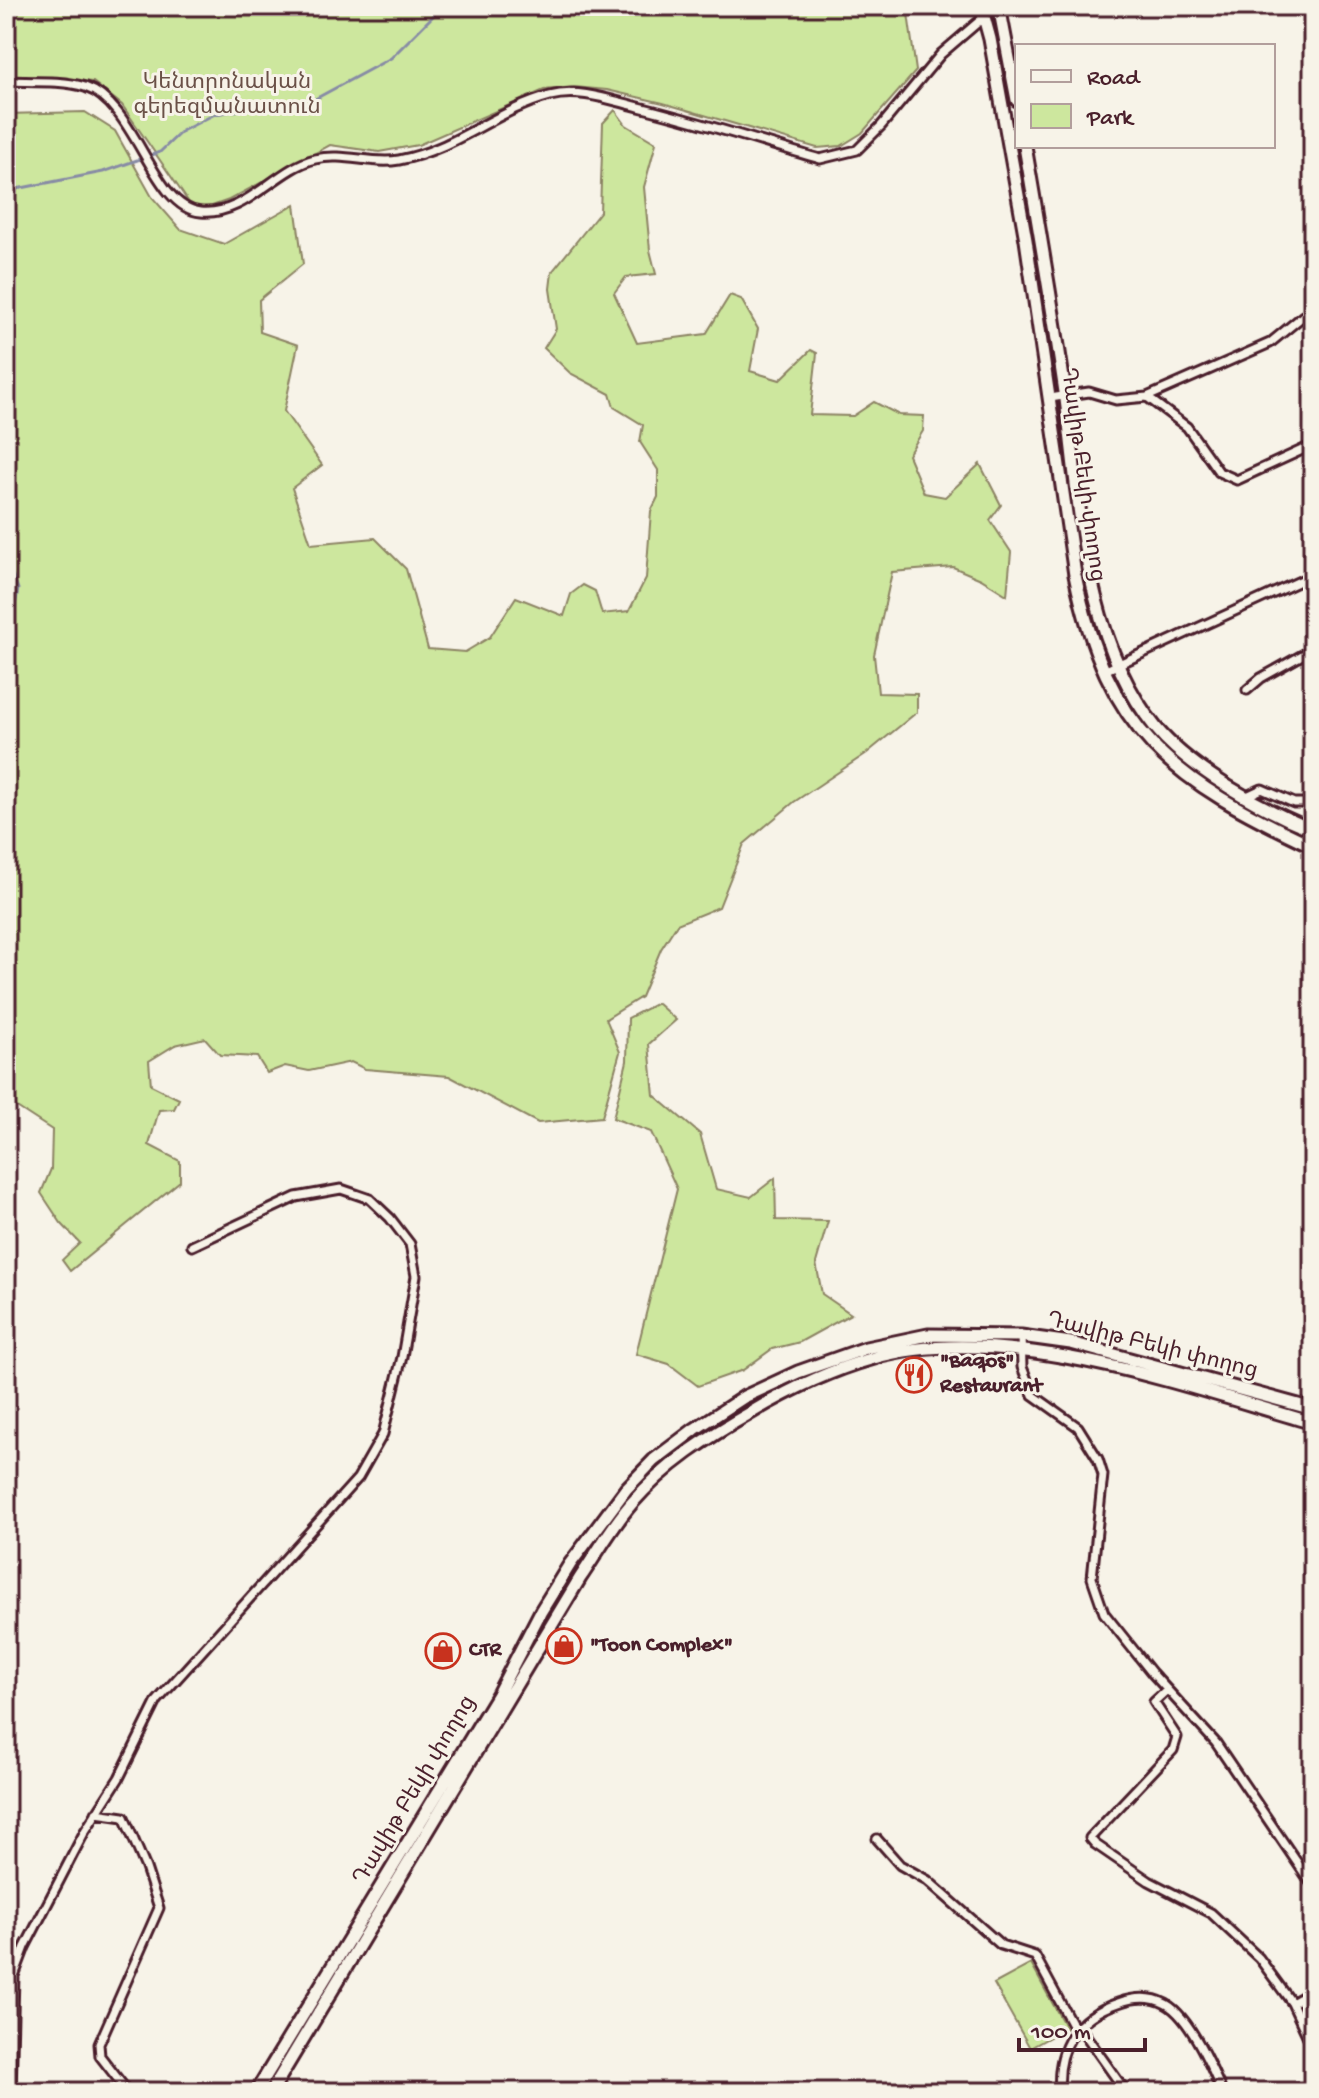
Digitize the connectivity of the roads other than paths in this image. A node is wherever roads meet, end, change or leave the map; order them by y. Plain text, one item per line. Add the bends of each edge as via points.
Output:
1 (998, 6) edge
2 (983, 12) edge
3 (6, 81) edge
4 (1015, 90) edge
5 (1025, 148) edge
6 (1313, 313) edge
7 (1065, 394) junction
8 (1147, 397) junction
9 (1050, 398) junction
10 (1313, 445) edge
11 (1313, 575) edge
12 (1313, 649) edge
13 (1119, 664) junction
14 (1104, 671) junction
15 (1247, 690) dead end
16 (1247, 796) junction
17 (1313, 803) edge
18 (1313, 830) edge
19 (1313, 846) edge
20 (192, 1246) dead end
21 (1021, 1336) junction
22 (1020, 1351) junction
23 (1313, 1409) edge
24 (1313, 1423) edge
25 (541, 1611) junction
26 (556, 1620) junction
27 (501, 1685) junction
28 (1167, 1690) junction
29 (514, 1691) junction
30 (96, 1813) junction
31 (877, 1839) dead end
32 (405, 1859) junction
33 (1313, 1886) edge
34 (1313, 1991) edge
35 (1292, 2003) junction
36 (1077, 2028) junction
37 (1313, 2048) edge
38 (11, 2092) edge
39 (128, 2092) edge
40 (256, 2092) edge
41 (271, 2092) edge
42 (1060, 2092) edge
43 (1126, 2092) edge
44 (1222, 2092) edge

1 - 2 street
1 - 4 main road
2 - 3 street via 857,150 838,156 820,159 685,119 565,92 423,154 377,162 334,156 311,160 230,209 200,212 179,204 119,114 101,97 85,87
2 - 9 main road, Դավիթ Բեկի փողոց
5 - 7 main road, Դավիթ Բեկի փողոց
6 - 8 street via 1270,343
7 - 8 street via 1089,392 1116,400
7 - 9 street
7 - 13 main road, Դավիթ Բեկի փողոց via 1095,594
8 - 10 street via 1187,427 1219,472 1237,480
9 - 14 main road, Դավիթ Բեկի փողոց via 1083,614
11 - 13 street
12 - 15 street
13 - 14 street
13 - 16 main road, Դավիթ Բեկի փողոց via 1156,728 1194,763
14 - 19 main road, Դավիթ Բեկի փողոց via 1141,734 1176,768 1218,798
16 - 17 street via 1262,789 1294,803
16 - 18 main road, Դավիթ Բեկի փողոց
20 - 30 street via 296,1197 341,1189 370,1199 390,1218 410,1244 416,1276 402,1357 372,1457 157,1701
21 - 22 street
21 - 23 main road, Դավիթ Բեկի փողոց via 1071,1343
21 - 25 main road, Դավիթ Բեկի փողոց via 928,1335 888,1343 823,1362 744,1397 678,1441 643,1472 595,1528
22 - 24 main road, Դավիթ Բեկի փողոց via 1082,1360
22 - 26 main road, Դավիթ Բեկի փողոց via 944,1347 875,1357 802,1383 704,1439 657,1478 616,1523
22 - 28 street via 1033,1395 1078,1427 1098,1459 1103,1475 1092,1578 1104,1613
25 - 26 main road via 556,1609
25 - 27 main road, Դավիթ Բեկի փողոց
26 - 29 main road, Դավիթ Բեկի փողոց
27 - 29 main road via 504,1692
27 - 32 main road, Դավիթ Բեկի փողոց
28 - 33 street via 1216,1743
28 - 35 street via 1154,1702 1177,1737 1173,1750 1090,1838 1149,1881 1211,1913 1259,1958
29 - 32 main road, Դավիթ Բեկի փողոց
30 - 38 street via 14,1976
30 - 39 street via 124,1817 159,1908 99,2044 100,2056
31 - 36 street via 900,1865 927,1880 1001,1945 1035,1956
32 - 40 main road, Դավիթ Բեկի փողոց
32 - 41 main road, Դավիթ Բեկի փողոց
34 - 35 street
35 - 37 street
36 - 42 street via 1062,2055
36 - 43 street
36 - 44 street via 1098,2010 1128,2000 1148,1997 1168,2005 1187,2025

